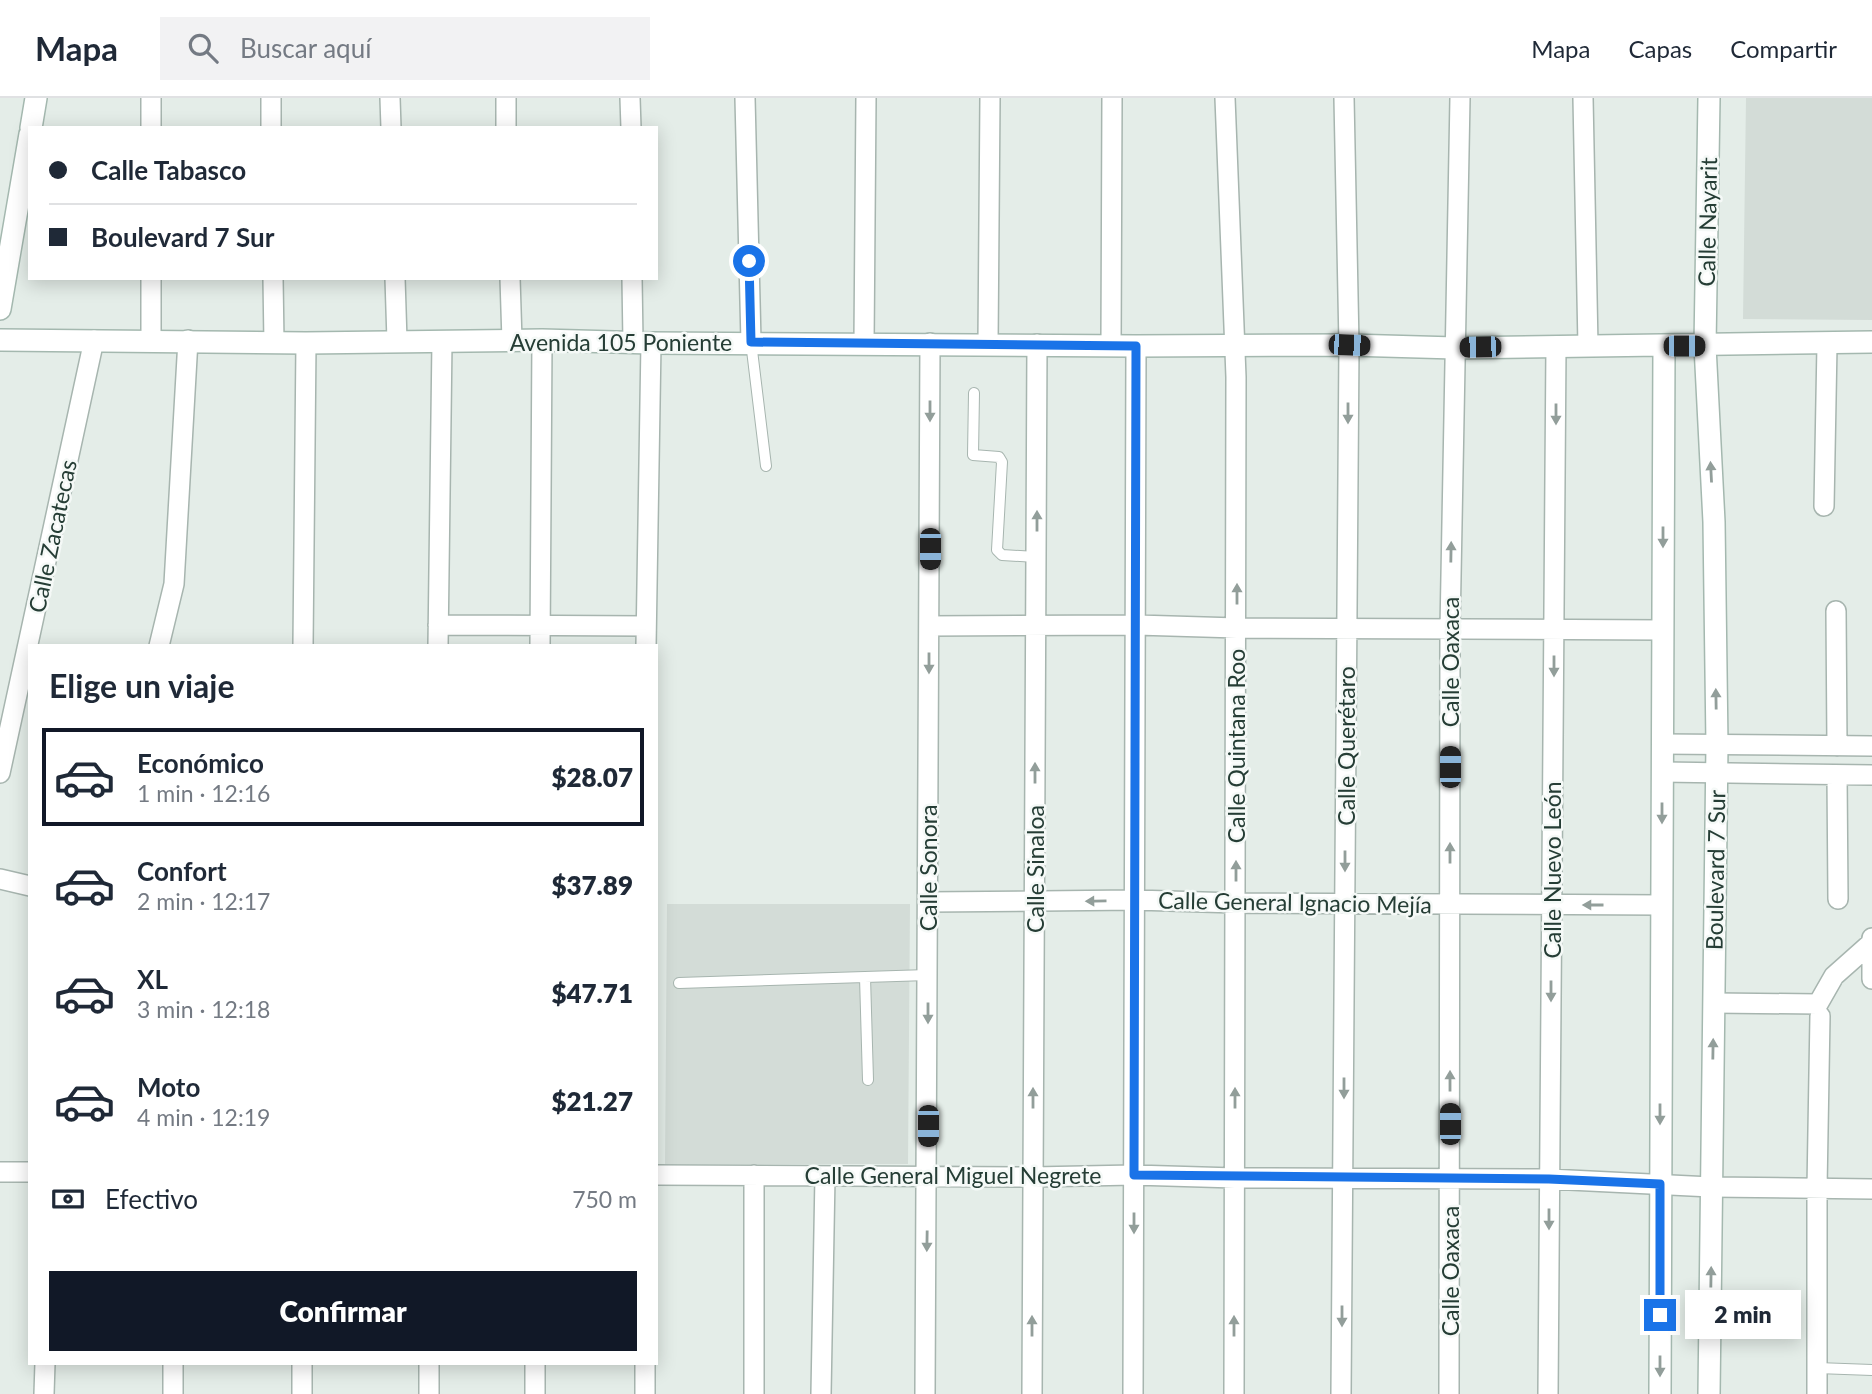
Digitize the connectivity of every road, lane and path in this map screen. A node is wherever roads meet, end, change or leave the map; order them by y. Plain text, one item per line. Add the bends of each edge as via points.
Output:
1 (36, 98) edge
2 (151, 98) edge
3 (271, 98) edge
4 (390, 98) edge
5 (506, 98) edge
6 (630, 98) edge
7 (745, 98) edge
8 (866, 98) edge
9 (990, 98) edge
10 (1112, 98) edge
11 (1225, 98) edge
12 (1344, 98) edge
13 (1460, 98) edge
14 (1583, 98) edge
15 (1709, 98) edge
16 (31, 126) edge
17 (151, 126) edge
18 (271, 126) edge
19 (391, 126) edge
20 (506, 126) edge
21 (631, 126) edge
22 (28, 146) edge
23 (151, 280) edge
24 (273, 280) edge
25 (395, 280) edge
26 (510, 280) edge
27 (632, 280) edge
28 (0, 309) edge
29 (0, 340) edge
30 (94, 340) junction
31 (151, 340) junction
32 (188, 340) junction
33 (542, 340) junction
34 (397, 341) junction
35 (442, 341) junction
36 (512, 341) junction
37 (274, 342) junction
38 (642, 342) junction
39 (751, 342) junction
40 (1872, 342) edge
41 (306, 343) junction
42 (864, 343) junction
43 (930, 343) junction
44 (988, 343) junction
45 (1037, 344) junction
46 (1111, 345) junction
47 (1349, 345) junction
48 (1828, 345) junction
49 (1136, 346) junction
50 (1236, 346) junction
51 (1556, 346) junction
52 (1588, 346) junction
53 (1664, 346) junction
54 (1705, 346) junction
55 (1455, 348) junction
56 (974, 393) dead end
57 (766, 466) dead end
58 (1824, 506) dead end
59 (1036, 558) junction
60 (1836, 611) dead end
61 (540, 624) junction
62 (439, 625) junction
63 (1136, 625) junction
64 (929, 626) junction
65 (1036, 627) junction
66 (1237, 628) junction
67 (1347, 629) junction
68 (1450, 629) junction
69 (1554, 630) junction
70 (1663, 631) junction
71 (646, 636) edge
72 (28, 644) edge
73 (28, 644) edge
74 (159, 644) edge
75 (303, 644) edge
76 (438, 644) edge
77 (540, 644) edge
78 (1662, 744) junction
79 (1717, 745) junction
80 (1837, 746) junction
81 (1872, 746) edge
82 (1662, 772) junction
83 (0, 773) edge
84 (1716, 773) junction
85 (1838, 775) junction
86 (1872, 775) edge
87 (0, 879) edge
88 (28, 886) edge
89 (1838, 899) dead end
90 (1135, 900) junction
91 (928, 902) junction
92 (1035, 902) junction
93 (1236, 903) junction
94 (1345, 904) junction
95 (1450, 904) junction
96 (1552, 904) junction
97 (1662, 905) junction
98 (1871, 941) edge
99 (928, 975) junction
100 (865, 977) junction
101 (1872, 979) edge
102 (678, 983) dead end
103 (1714, 1003) junction
104 (1820, 1016) dead end
105 (868, 1080) dead end
106 (0, 1172) edge
107 (28, 1172) edge
108 (658, 1175) edge
109 (754, 1175) junction
110 (825, 1175) junction
111 (1134, 1175) junction
112 (927, 1176) junction
113 (1033, 1177) junction
114 (1234, 1178) junction
115 (1343, 1178) junction
116 (1450, 1179) junction
117 (1549, 1179) junction
118 (1660, 1184) junction
119 (1712, 1187) junction
120 (1817, 1188) junction
121 (1872, 1189) edge
122 (45, 1365) edge
123 (173, 1365) edge
124 (302, 1365) edge
125 (429, 1365) edge
126 (535, 1365) edge
127 (645, 1365) edge
128 (1817, 1368) junction
129 (1872, 1370) edge
130 (44, 1394) edge
131 (173, 1394) edge
132 (302, 1394) edge
133 (429, 1394) edge
134 (535, 1394) edge
135 (645, 1394) edge
136 (754, 1394) edge
137 (821, 1394) edge
138 (925, 1394) edge
139 (1032, 1394) edge
140 (1133, 1394) edge
141 (1234, 1394) edge
142 (1341, 1394) edge
143 (1450, 1394) edge
144 (1548, 1394) edge
145 (1660, 1394) edge
146 (1709, 1394) edge
147 (1817, 1394) edge

1 - 16 street
2 - 17 street
3 - 18 street
4 - 19 street
5 - 20 street
6 - 21 street
7 - 39 street
8 - 42 street
9 - 44 street
10 - 46 street
11 - 50 street, Calle Quintana Roo
12 - 47 street, Calle Querétaro
13 - 55 street, Calle Oaxaca
14 - 52 street
15 - 54 street, Calle Nayarit
22 - 28 street
23 - 31 street
24 - 37 street
25 - 34 street
26 - 36 street
27 - 38 street
29 - 30 street, Avenida 105 Poniente
30 - 31 street, Avenida 105 Poniente
30 - 73 street, Calle Zacatecas
31 - 32 street, Avenida 105 Poniente
32 - 37 street, Avenida 105 Poniente
32 - 74 street via 174,584
33 - 36 street, Avenida 105 Poniente
33 - 38 street, Avenida 105 Poniente
33 - 61 street
34 - 35 street, Avenida 105 Poniente
34 - 41 street, Avenida 105 Poniente
35 - 36 street, Avenida 105 Poniente
35 - 62 street
37 - 41 street, Avenida 105 Poniente
38 - 39 street, Avenida 105 Poniente
38 - 71 street
39 - 42 street, Avenida 105 Poniente
39 - 57 lane
40 - 48 street, Avenida 105 Poniente
41 - 75 street
42 - 43 street, Avenida 105 Poniente
43 - 44 street, Avenida 105 Poniente
43 -> 64 street, Calle Sonora
44 - 45 street, Avenida 105 Poniente
45 - 46 street, Avenida 105 Poniente
59 -> 45 street, Calle Sinaloa
46 - 49 street, Avenida 105 Poniente
47 - 50 street, Avenida 105 Poniente
47 - 55 street, Avenida 105 Poniente
47 -> 67 street, Calle Querétaro
48 - 54 street, Avenida 105 Poniente
48 - 58 street
49 - 50 street, Avenida 105 Poniente
49 - 63 street
66 -> 50 street, Calle Quintana Roo
51 - 52 street, Avenida 105 Poniente
51 - 55 street, Avenida 105 Poniente
51 -> 69 street, Calle Nuevo León
52 - 53 street, Avenida 105 Poniente
53 - 54 street, Avenida 105 Poniente
53 -> 70 street
79 -> 54 street, Boulevard 7 Sur via 1714,522
68 -> 55 street, Calle Oaxaca
56 - 59 lane via 973,455 999,457 1002,462 997,550 1002,555
59 - 65 street, Calle Sinaloa
60 - 80 street
61 - 62 street
61 - 71 street
61 - 77 street
62 - 76 street
63 - 65 street
63 - 66 street
63 - 90 street
64 - 65 street
64 -> 91 street, Calle Sonora
92 -> 65 street, Calle Sinaloa
66 - 67 street
93 -> 66 street, Calle Quintana Roo
67 - 68 street
67 -> 94 street, Calle Querétaro
68 - 69 street
95 -> 68 street, Calle Oaxaca
69 - 70 street
69 -> 96 street, Calle Nuevo León
70 - 78 street
72 - 83 street, Calle Zacatecas
78 - 79 street
78 - 82 street
79 - 80 street
79 - 84 street, Boulevard 7 Sur
80 - 81 street
82 - 84 street
82 -> 97 street
84 - 85 street
84 - 103 street, Boulevard 7 Sur
85 - 86 street
85 - 89 street
87 - 88 street
90 -> 92 street, Calle General Ignacio Mejía
90 - 93 street, Calle General Ignacio Mejía
90 - 111 street
91 - 92 street, Calle General Ignacio Mejía
91 - 99 street, Calle Sonora
113 -> 92 street, Calle Sinaloa
93 - 94 street, Calle General Ignacio Mejía
114 -> 93 street, Calle Quintana Roo
94 - 95 street, Calle General Ignacio Mejía
94 -> 115 street, Calle Querétaro
95 - 96 street, Calle General Ignacio Mejía
116 -> 95 street, Calle Oaxaca
97 -> 96 street, Calle General Ignacio Mejía
96 -> 117 street, Calle Nuevo León
97 -> 118 street
98 - 101 street
98 - 103 street via 1834,976 1818,1004
99 - 100 lane
99 -> 112 street, Calle Sonora
100 - 102 lane
100 - 105 lane
119 -> 103 street, Boulevard 7 Sur
104 - 120 street
106 - 107 street
108 - 109 street, Calle General Miguel Negrete
109 - 110 street, Calle General Miguel Negrete
109 - 136 street
110 - 112 street, Calle General Miguel Negrete
110 - 137 street
111 - 113 street, Calle General Miguel Negrete
111 - 114 street, Calle General Miguel Negrete
111 -> 140 street
112 - 113 street, Calle General Miguel Negrete
112 -> 138 street, Calle Sonora
139 -> 113 street, Calle Sinaloa
114 - 115 street, Calle General Miguel Negrete
141 -> 114 street, Calle Quintana Roo
115 - 116 street, Calle General Miguel Negrete
115 -> 142 street, Calle Querétaro
116 - 117 street, Calle General Miguel Negrete
116 - 143 street, Calle Oaxaca
117 - 118 street, Calle General Miguel Negrete
117 -> 144 street, Calle Nuevo León
118 - 119 street, Calle General Miguel Negrete
118 -> 145 street
119 - 120 street, Calle General Miguel Negrete
146 -> 119 street, Boulevard 7 Sur
120 - 121 street, Calle General Miguel Negrete
120 - 128 street
122 - 130 street
123 - 131 street
124 - 132 street
125 - 133 street
126 - 134 street
127 - 135 street
128 - 129 lane
128 - 147 street

